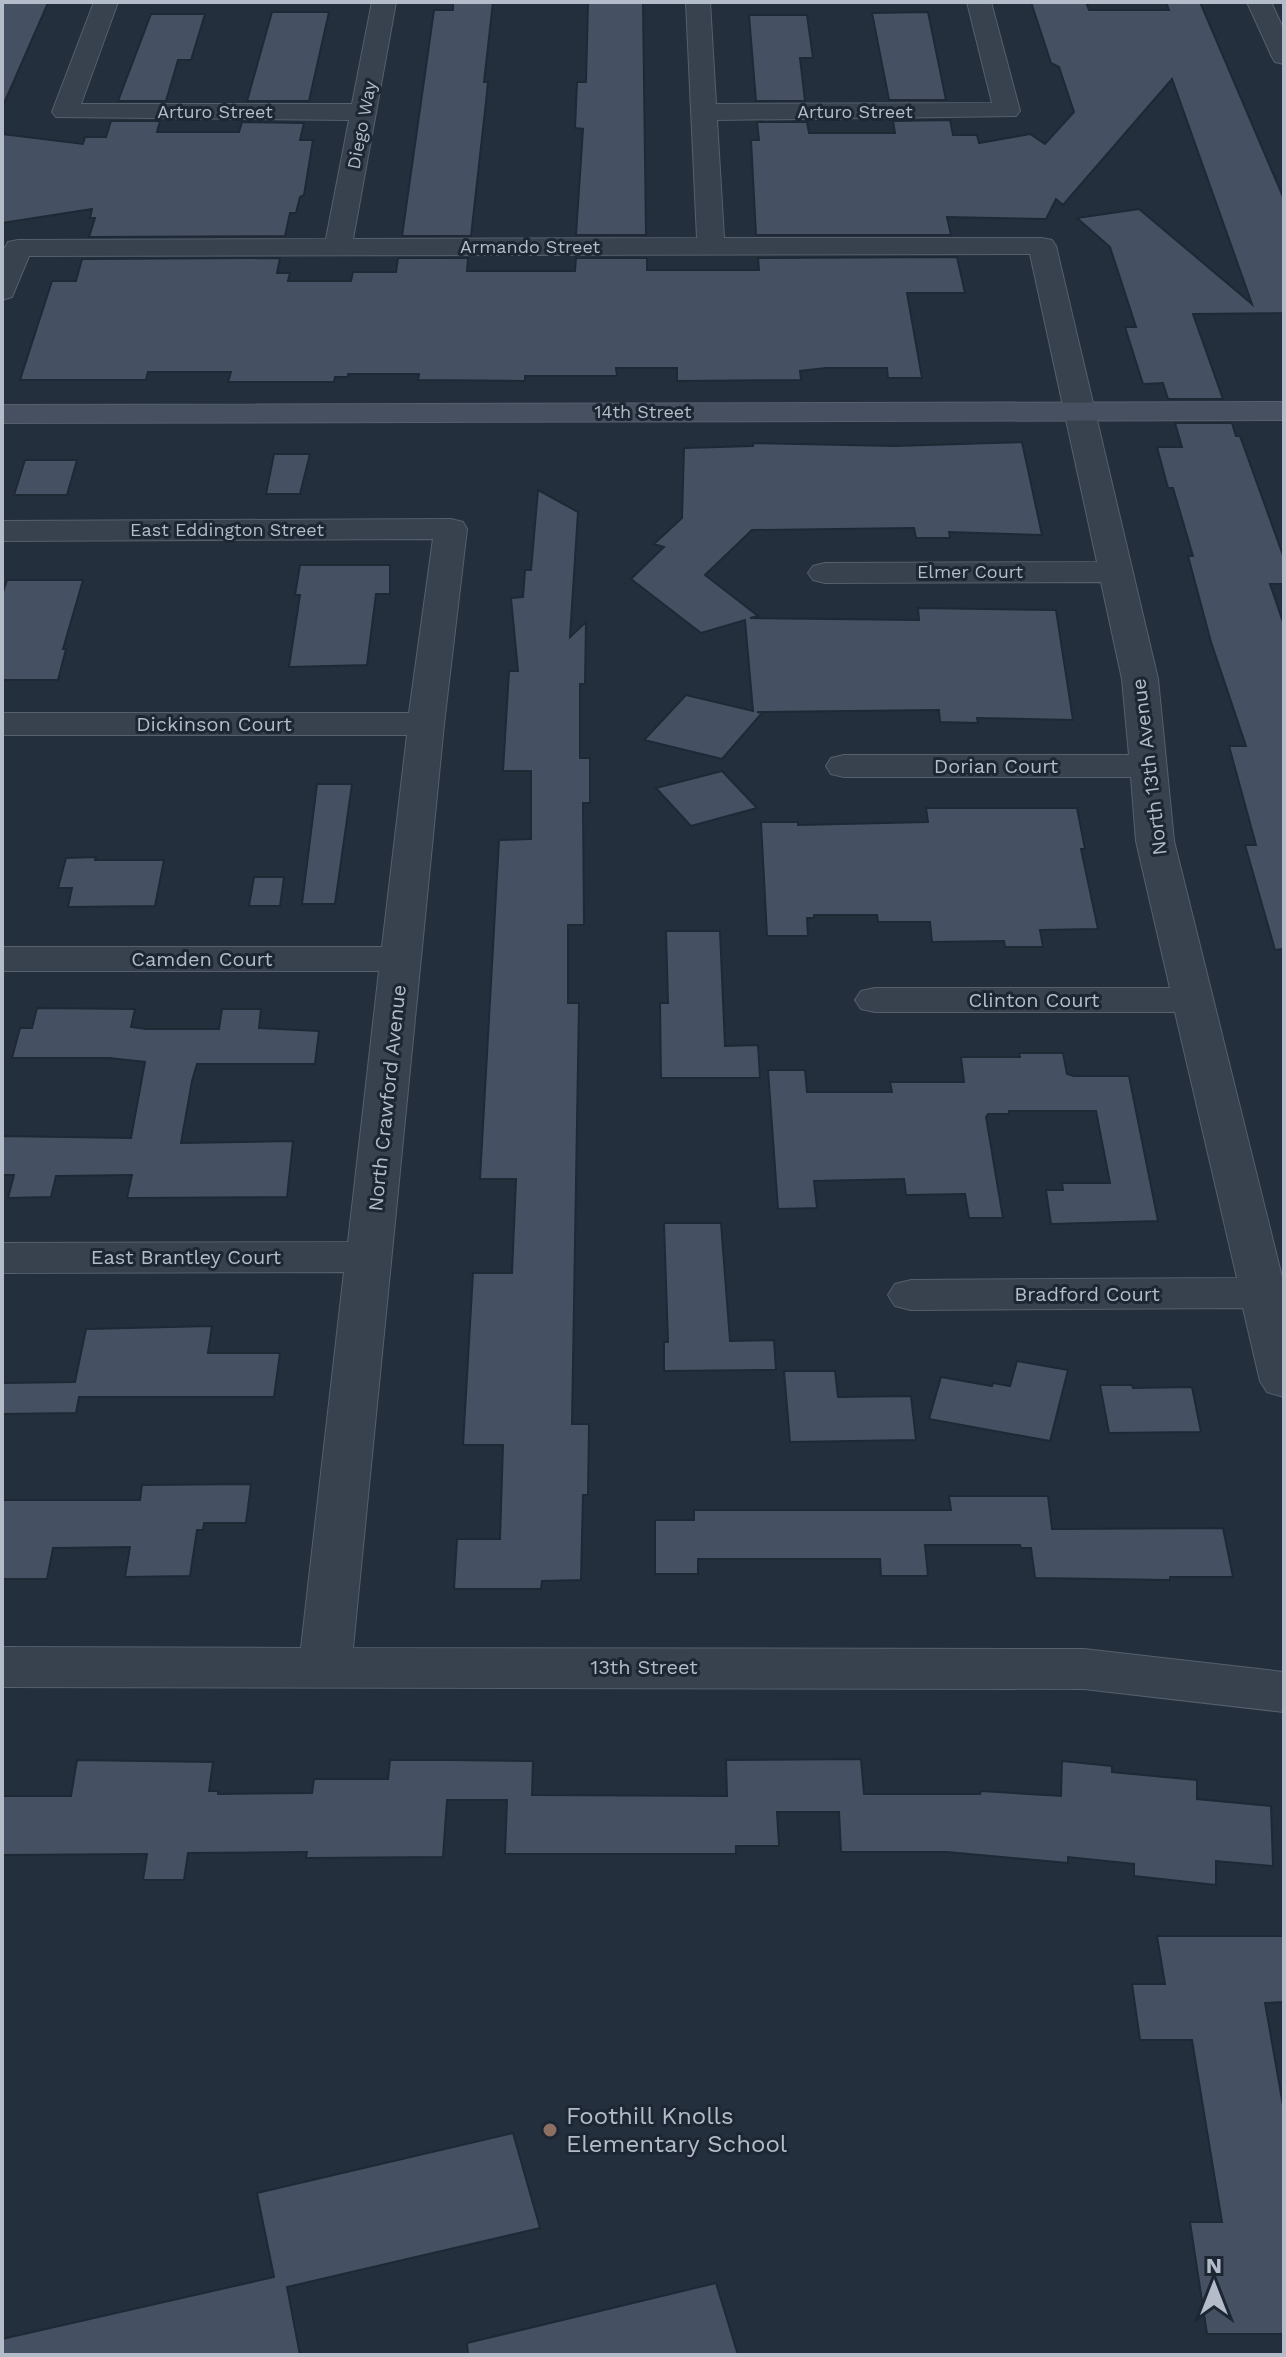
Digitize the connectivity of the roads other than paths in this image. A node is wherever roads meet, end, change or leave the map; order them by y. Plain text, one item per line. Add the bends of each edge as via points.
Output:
1 (106, 2) edge
2 (384, 2) edge
3 (698, 2) edge
4 (979, 2) edge
5 (1259, 2) edge
6 (1284, 57) edge
7 (365, 112) junction
8 (704, 112) junction
9 (711, 246) junction
10 (1042, 246) joint
11 (338, 247) junction
12 (2, 291) edge
13 (1079, 411) junction
14 (1284, 411) edge
15 (2, 414) edge
16 (451, 529) joint
17 (2, 531) edge
18 (1116, 572) junction
19 (825, 573) dead end
20 (2, 724) edge
21 (426, 724) junction
22 (844, 766) dead end
23 (1148, 766) junction
24 (2, 959) edge
25 (401, 959) junction
26 (875, 1000) dead end
27 (1193, 1000) junction
28 (371, 1257) junction
29 (2, 1258) edge
30 (1263, 1293) junction
31 (911, 1295) dead end
32 (1284, 1381) edge
33 (325, 1666) junction
34 (2, 1667) edge
35 (1284, 1692) edge

1 - 7 street, Arturo Street via 65,112
2 - 7 street, Diego Way
3 - 8 street
4 - 8 street, Arturo Street via 1007,111
5 - 6 street
7 - 11 street, Diego Way
8 - 9 street
9 - 10 street, Armando Street
9 - 11 street, Armando Street
10 - 13 street, North 13th Avenue
11 - 12 street, Armando Street via 18,248
13 - 14 street, 14th Street
13 - 15 street, 14th Street
13 - 18 street, North 13th Avenue
16 - 17 street, East Eddington Street
16 - 21 street, North Crawford Avenue
18 - 19 street, Elmer Court
18 - 23 street, North 13th Avenue via 1140,679
20 - 21 street, Dickinson Court
21 - 25 street, North Crawford Avenue
22 - 23 street, Dorian Court
23 - 27 street, North 13th Avenue via 1155,841
24 - 25 street, Camden Court
25 - 28 street, North Crawford Avenue
26 - 27 street, Clinton Court
27 - 30 street, North 13th Avenue
28 - 29 street, East Brantley Court
28 - 33 street, North Crawford Avenue
30 - 31 street, Bradford Court
30 - 32 street, North 13th Avenue
33 - 34 street, 13th Street
33 - 35 street, 13th Street via 1084,1669

